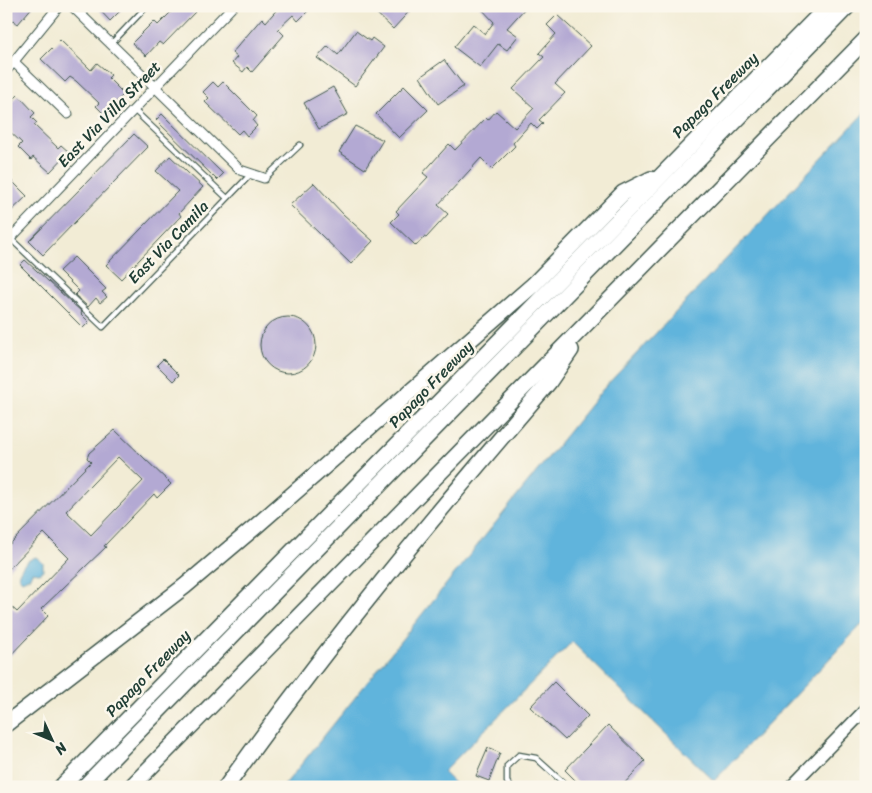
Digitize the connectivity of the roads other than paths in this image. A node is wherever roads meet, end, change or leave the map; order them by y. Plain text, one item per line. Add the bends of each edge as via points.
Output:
1 (59, 6) edge
2 (72, 6) edge
3 (147, 6) edge
4 (233, 6) edge
5 (828, 6) edge
6 (848, 6) edge
7 (866, 38) edge
8 (111, 44) junction
9 (14, 62) junction
10 (6, 71) edge
11 (155, 87) junction
12 (134, 110) junction
13 (68, 114) dead end
14 (300, 145) dead end
15 (663, 172) junction
16 (251, 174) junction
17 (264, 178) joint
18 (228, 198) junction
19 (8, 240) edge
20 (592, 318) junction
21 (866, 709) edge
22 (6, 724) edge
23 (61, 787) edge
24 (84, 787) edge
25 (131, 787) edge
26 (226, 787) edge
27 (511, 787) edge
28 (568, 787) edge
29 (790, 787) edge

1 - 9 street
2 - 8 street
3 - 8 lane
4 - 11 street, East Via Villa Street
5 - 15 highway, Papago Freeway
6 - 24 highway
7 - 20 highway
8 - 11 street
9 - 10 street
9 - 13 street
11 - 12 street, East Via Villa Street
11 - 16 street via 240,170
12 - 18 lane
12 - 19 street, East Via Villa Street
14 - 17 lane
15 - 22 highway via 623,193 533,284 255,527
15 - 23 highway, Papago Freeway
16 - 17 street
16 - 18 lane, East Via Camila
18 - 19 lane, East Via Camila via 103,327
20 - 25 highway
20 - 26 highway via 549,382 374,590
21 - 29 street
27 - 28 lane via 507,782 508,766 518,755 536,758

